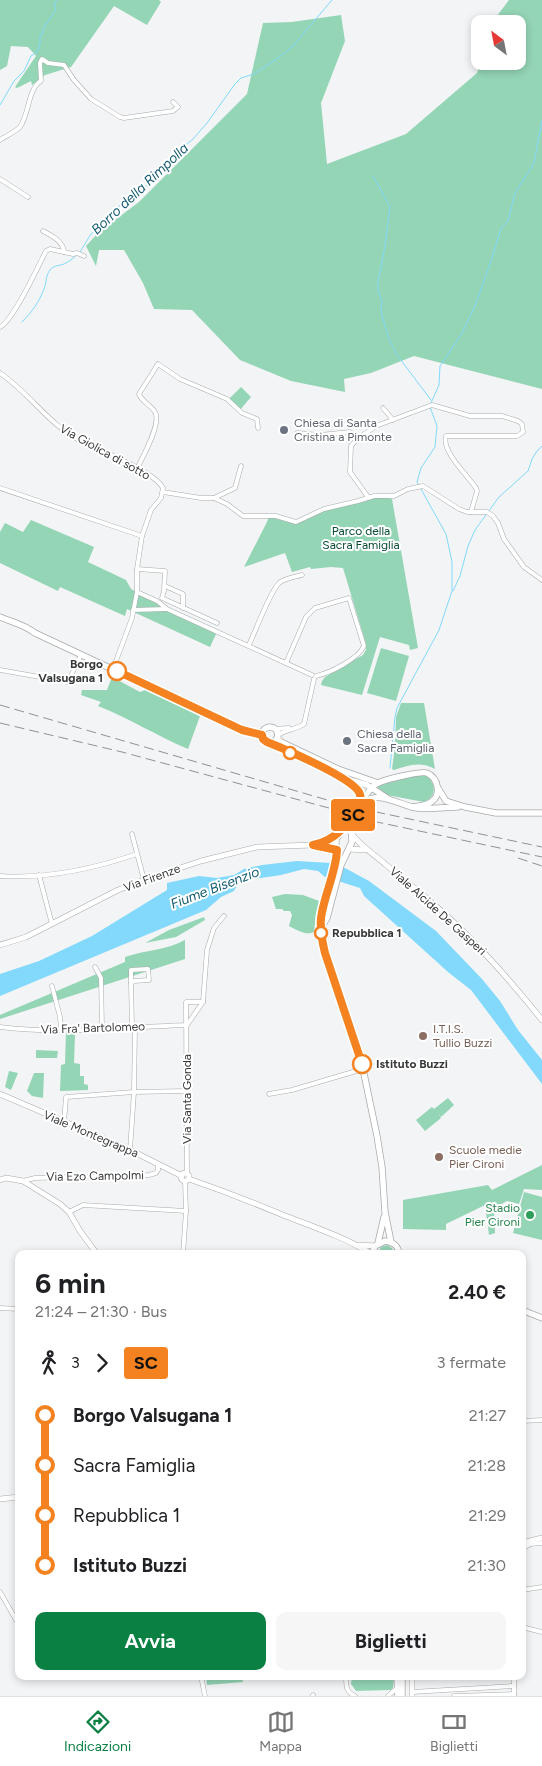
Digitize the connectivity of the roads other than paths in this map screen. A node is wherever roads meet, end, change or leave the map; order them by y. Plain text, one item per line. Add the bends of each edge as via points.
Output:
1 (173, 102) dead end
2 (0, 140) edge
3 (0, 179) edge
4 (28, 197) dead end
5 (43, 231) dead end
6 (64, 252) junction
7 (81, 254) dead end
8 (0, 327) edge
9 (0, 373) edge
10 (383, 408) dead end
11 (393, 420) junction
12 (258, 428) dead end
13 (297, 433) dead end
14 (357, 439) junction
15 (241, 466) dead end
16 (137, 469) junction
17 (0, 488) edge
18 (163, 492) junction
19 (368, 497) junction
20 (214, 498) junction
21 (471, 512) junction
22 (142, 536) junction
23 (138, 569) junction
24 (302, 576) dead end
25 (542, 580) edge
26 (164, 586) junction
27 (137, 592) junction
28 (183, 608) junction
29 (167, 609) junction
30 (133, 610) junction
31 (0, 616) edge
32 (217, 623) dead end
33 (248, 645) junction
34 (81, 654) junction
35 (286, 662) junction
36 (0, 670) edge
37 (113, 670) junction
38 (314, 677) junction
39 (265, 729) junction
40 (246, 732) junction
41 (276, 734) junction
42 (262, 735) junction
43 (269, 742) junction
44 (344, 778) junction
45 (378, 783) junction
46 (372, 788) junction
47 (438, 788) junction
48 (387, 799) junction
49 (362, 803) junction
50 (412, 807) junction
51 (465, 807) junction
52 (542, 813) edge
53 (351, 833) junction
54 (132, 834) dead end
55 (337, 835) junction
56 (313, 845) junction
57 (349, 849) junction
58 (337, 850) junction
59 (368, 851) junction
60 (137, 854) junction
61 (339, 861) junction
62 (39, 875) junction
63 (0, 876) edge
64 (144, 880) junction
65 (224, 916) dead end
66 (52, 924) junction
67 (0, 945) edge
68 (95, 967) dead end
69 (131, 983) junction
70 (52, 986) dead end
71 (203, 1002) junction
72 (542, 1020) edge
73 (187, 1025) junction
74 (0, 1026) edge
75 (134, 1027) junction
76 (102, 1028) junction
77 (61, 1030) junction
78 (363, 1069) junction
79 (186, 1091) junction
80 (134, 1092) junction
81 (0, 1094) edge
82 (269, 1094) dead end
83 (64, 1122) junction
84 (130, 1150) junction
85 (158, 1164) junction
86 (186, 1177) junction
87 (0, 1180) edge
88 (23, 1181) junction
89 (186, 1211) junction
90 (69, 1212) junction
91 (385, 1212) junction
92 (391, 1242) junction
93 (356, 1244) junction
94 (376, 1245) junction
95 (94, 1250) edge
96 (183, 1250) edge
97 (366, 1250) edge
98 (374, 1250) edge
99 (397, 1250) edge
100 (0, 1308) edge
101 (15, 1309) edge
102 (526, 1312) edge
103 (542, 1318) edge
104 (526, 1420) edge
105 (542, 1420) edge
106 (15, 1497) edge
107 (0, 1499) edge
108 (539, 1539) edge
109 (526, 1542) edge
110 (542, 1543) edge
111 (530, 1544) junction
112 (526, 1546) edge
113 (542, 1587) edge
114 (526, 1589) edge
115 (0, 1592) edge
116 (15, 1618) edge
117 (526, 1628) edge
118 (542, 1632) edge
119 (202, 1680) edge
120 (346, 1680) edge
121 (397, 1680) edge
122 (402, 1680) edge
123 (412, 1680) edge
124 (514, 1680) edge
125 (514, 1686) junction
126 (499, 1687) junction
127 (397, 1688) junction
128 (412, 1694) edge
129 (499, 1694) junction
130 (514, 1695) edge
131 (205, 1696) edge
132 (355, 1696) edge
133 (388, 1696) edge
134 (398, 1696) edge
135 (402, 1696) edge
136 (454, 1696) edge

1 - 2 street via 178,107 173,111 120,117 91,99 64,65 48,64 42,59 41,81 33,90 19,128
3 - 4 street
5 - 6 street via 54,237
6 - 7 street
6 - 8 street via 46,251 14,311
9 - 16 street, Via Giolica di sotto via 15,383 53,423 82,442
10 - 11 street
11 - 14 street via 376,426
11 - 21 street via 432,405 465,415 502,416 522,424 523,432 517,436 446,436 446,446 477,491
12 - 16 street via 258,419 242,413 227,399 180,378 158,364 139,394 157,417 150,443
13 - 14 street via 350,432
14 - 19 street via 351,446 350,472
15 - 20 street via 235,488
16 - 18 street, Via Giolica di sotto via 158,482
17 - 22 street
18 - 20 street
18 - 22 street via 151,510
19 - 20 street via 324,508 296,522 276,516 241,516
19 - 21 street via 394,496 419,486 459,509
21 - 25 street via 488,513 496,519 504,539 524,567
22 - 23 street
23 - 26 street via 165,571
23 - 27 street
24 - 33 street via 280,583
26 - 28 street via 162,598
26 - 28 street via 184,594
27 - 29 street
27 - 30 street
28 - 32 street
29 - 30 street
29 - 33 street
30 - 37 street
31 - 34 main road
33 - 35 street
34 - 36 street via 68,682
34 - 37 main road
35 - 38 street
35 - 38 street via 306,617 315,608 349,598 364,646 361,653 328,673
37 - 40 main road
38 - 41 street via 305,721 300,727
39 - 40 main road
39 - 41 main road via 270,727
39 - 42 main road
40 - 42 main road
41 - 43 main road via 274,741
41 - 45 main road via 281,742
42 - 43 main road
43 - 44 main road
44 - 46 main road
44 - 49 main road via 359,792
45 - 46 main road
45 - 47 main road via 421,772 432,776
46 - 48 main road
46 - 49 main road
47 - 50 main road via 430,803
47 - 51 main road via 446,801
48 - 49 main road via 375,797
48 - 50 main road
50 - 51 main road
51 - 52 main road via 508,814
53 - 55 main road via 349,824
53 - 57 main road
53 - 59 street, Viale Alcide De Gasperi
54 - 60 street
55 - 56 street
55 - 58 main road
56 - 58 street
56 - 64 street, Via Firenze via 247,849
57 - 58 main road
57 - 59 street
57 - 61 main road
58 - 61 main road
59 - 72 street, Viale Alcide De Gasperi via 478,945
60 - 62 street via 94,867
60 - 64 street
61 - 78 main road via 321,928 325,953
62 - 63 street
62 - 66 street
64 - 66 street, Via Firenze
65 - 71 street via 214,928 207,950
66 - 67 street, Via Firenze
68 - 76 street via 100,978
69 - 69 street via 149,980 148,969 131,970
69 - 75 street
70 - 77 street
71 - 73 street
71 - 73 street, Via Santa Gonda via 186,1002
73 - 75 street, Via Fra' Bartolomeo
73 - 79 street, Via Santa Gonda
74 - 77 street, Via Fra' Bartolomeo
75 - 76 street, Via Fra' Bartolomeo
75 - 80 street
76 - 77 street, Via Fra' Bartolomeo
78 - 82 street
78 - 91 main road via 382,1167
79 - 80 street
79 - 86 street, Via Santa Gonda
80 - 83 street via 66,1097
80 - 84 street
81 - 83 street, Viale Montegrappa
83 - 84 street, Viale Montegrappa
84 - 85 street, Viale Montegrappa
85 - 86 street, Viale Montegrappa
85 - 88 street, Via Ezo Campolmi via 156,1173 149,1175
86 - 89 street, Via Santa Gonda
86 - 93 street, Viale Montegrappa
87 - 88 street
88 - 90 street
89 - 90 street via 83,1205
89 - 96 street, Via Santa Gonda
90 - 95 street
91 - 92 main road
91 - 94 main road
92 - 94 main road
92 - 99 main road
93 - 94 street
93 - 97 street
94 - 98 main road
100 - 101 street
102 - 103 main road
104 - 105 street
106 - 107 street
108 - 109 street
108 - 111 street
110 - 111 street
111 - 112 street
113 - 114 street
115 - 116 street
117 - 118 street
119 - 131 street
120 - 132 street via 349,1693
121 - 127 main road
122 - 135 main road
123 - 128 street
124 - 125 street
125 - 126 street
125 - 130 street
126 - 128 street
126 - 129 street
127 - 133 street
127 - 134 main road
129 - 130 street
129 - 136 street

